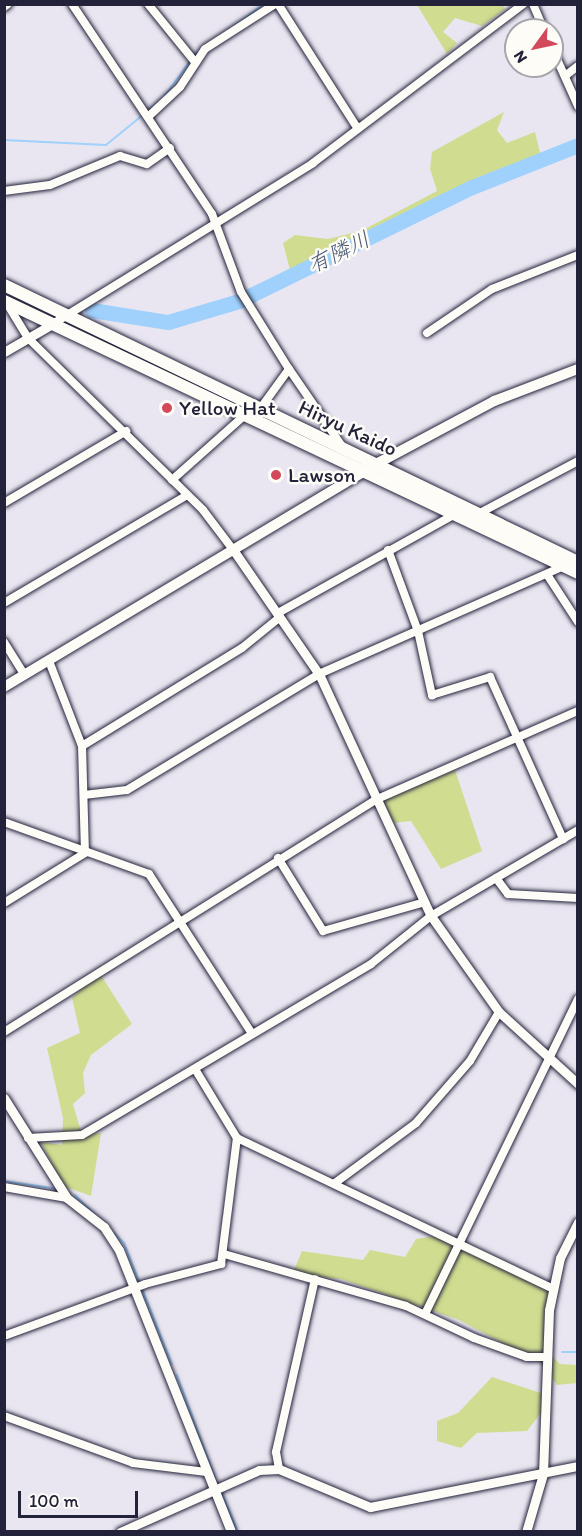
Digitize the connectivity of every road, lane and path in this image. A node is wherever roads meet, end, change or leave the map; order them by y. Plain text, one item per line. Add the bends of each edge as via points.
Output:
1 (72, 4) edge
2 (148, 4) edge
3 (276, 4) edge
4 (523, 4) edge
5 (533, 4) edge
6 (539, 18) edge
7 (195, 62) junction
8 (578, 66) edge
9 (565, 76) joint
10 (578, 106) edge
11 (149, 116) junction
12 (358, 129) junction
13 (170, 148) junction
14 (4, 191) edge
15 (216, 226) junction
16 (578, 255) edge
17 (4, 285) edge
18 (5, 301) edge
19 (61, 319) junction
20 (427, 333) dead end
21 (28, 338) junction
22 (4, 352) edge
23 (289, 369) junction
24 (578, 369) edge
25 (260, 409) junction
26 (245, 414) junction
27 (126, 431) junction
28 (342, 446) junction
29 (578, 461) edge
30 (378, 463) junction
31 (367, 472) junction
32 (172, 480) junction
33 (187, 495) junction
34 (4, 503) edge
35 (478, 514) junction
36 (453, 515) junction
37 (388, 550) junction
38 (234, 551) junction
39 (578, 562) edge
40 (564, 566) junction
41 (578, 573) edge
42 (548, 576) junction
43 (4, 603) edge
44 (279, 615) junction
45 (578, 622) edge
46 (418, 631) junction
47 (4, 642) edge
48 (49, 661) junction
49 (319, 674) junction
50 (25, 675) junction
51 (4, 687) edge
52 (578, 711) edge
53 (517, 737) junction
54 (82, 746) junction
55 (84, 795) junction
56 (375, 800) junction
57 (4, 822) edge
58 (578, 830) edge
59 (563, 839) junction
60 (85, 853) junction
61 (278, 858) junction
62 (496, 878) junction
63 (578, 898) edge
64 (4, 903) edge
65 (422, 903) junction
66 (430, 916) junction
67 (177, 920) junction
68 (578, 999) edge
69 (499, 1012) junction
70 (4, 1032) edge
71 (252, 1034) junction
72 (549, 1059) junction
73 (195, 1069) junction
74 (578, 1084) edge
75 (4, 1098) edge
76 (28, 1138) junction
77 (237, 1138) junction
78 (335, 1184) junction
79 (4, 1187) edge
80 (67, 1198) junction
81 (578, 1222) edge
82 (463, 1245) junction
83 (224, 1254) junction
84 (315, 1279) junction
85 (139, 1287) junction
86 (554, 1289) junction
87 (425, 1314) junction
88 (4, 1336) edge
89 (548, 1358) junction
90 (4, 1416) edge
91 (578, 1466) edge
92 (279, 1469) junction
93 (206, 1472) junction
94 (543, 1474) junction
95 (212, 1488) junction
96 (120, 1532) edge
97 (231, 1532) edge
98 (526, 1532) edge

1 - 11 street
2 - 7 street
3 - 7 street via 205,49
3 - 12 street
4 - 12 street
5 - 6 street
7 - 11 street via 180,87
8 - 9 street
9 - 10 street
11 - 13 street
12 - 15 street
13 - 14 street via 147,164 120,156 50,184
13 - 15 street
15 - 19 street
15 - 23 street via 241,292
16 - 20 street via 492,289
17 - 19 highway, Hiryu Kaido
18 - 19 highway, Hiryu Kaido
18 - 21 street
19 - 21 street
19 - 25 highway, Hiryu Kaido
19 - 26 highway, Hiryu Kaido
21 - 22 street
21 - 27 street
23 - 25 street
23 - 28 street
24 - 30 main road via 494,401
25 - 28 highway, Hiryu Kaido
26 - 31 highway, Hiryu Kaido
26 - 32 street
27 - 32 street
27 - 34 street
28 - 30 highway, Hiryu Kaido
29 - 35 street
30 - 31 main road
30 - 35 highway, Hiryu Kaido
31 - 36 highway, Hiryu Kaido
31 - 38 main road
32 - 33 street
33 - 38 street
33 - 43 street
35 - 39 highway, Hiryu Kaido
36 - 37 street
36 - 40 highway, Hiryu Kaido
37 - 44 street
37 - 46 street
38 - 44 street
38 - 48 main road
40 - 41 highway, Hiryu Kaido
40 - 42 street
42 - 45 street
42 - 46 street
44 - 49 street
44 - 54 street via 242,648
46 - 49 street
46 - 53 street via 432,695 490,677
47 - 50 street
48 - 50 main road
48 - 54 street
49 - 55 street via 127,790
49 - 56 street
50 - 51 main road
52 - 53 street
53 - 56 street
53 - 59 street
54 - 55 street
55 - 60 street
56 - 61 street
56 - 65 street
57 - 60 street
58 - 59 street
59 - 62 street
60 - 64 street
60 - 67 street via 149,874
61 - 65 street via 323,931
61 - 67 street
62 - 63 street via 508,894
62 - 66 street
65 - 66 street
66 - 69 street
66 - 71 street via 371,964
67 - 70 street
67 - 71 street
68 - 72 street
69 - 72 street
69 - 78 street via 470,1061 416,1123
71 - 73 street
72 - 74 street
72 - 82 street
73 - 76 street via 82,1135
73 - 77 street
75 - 76 street
76 - 80 street
77 - 78 street
77 - 83 street
78 - 82 street
79 - 80 street
80 - 85 street via 104,1227
81 - 86 street via 560,1258
82 - 86 street
82 - 87 street
83 - 84 street
83 - 85 street via 221,1264
84 - 87 street
84 - 92 street via 276,1452
85 - 88 street
85 - 93 street
86 - 89 street
87 - 89 street via 474,1338 527,1357
89 - 94 street
90 - 93 street via 133,1463
91 - 94 street
92 - 94 street via 370,1507
92 - 95 street via 240,1474
93 - 95 street
94 - 98 street
95 - 96 street
95 - 97 street

